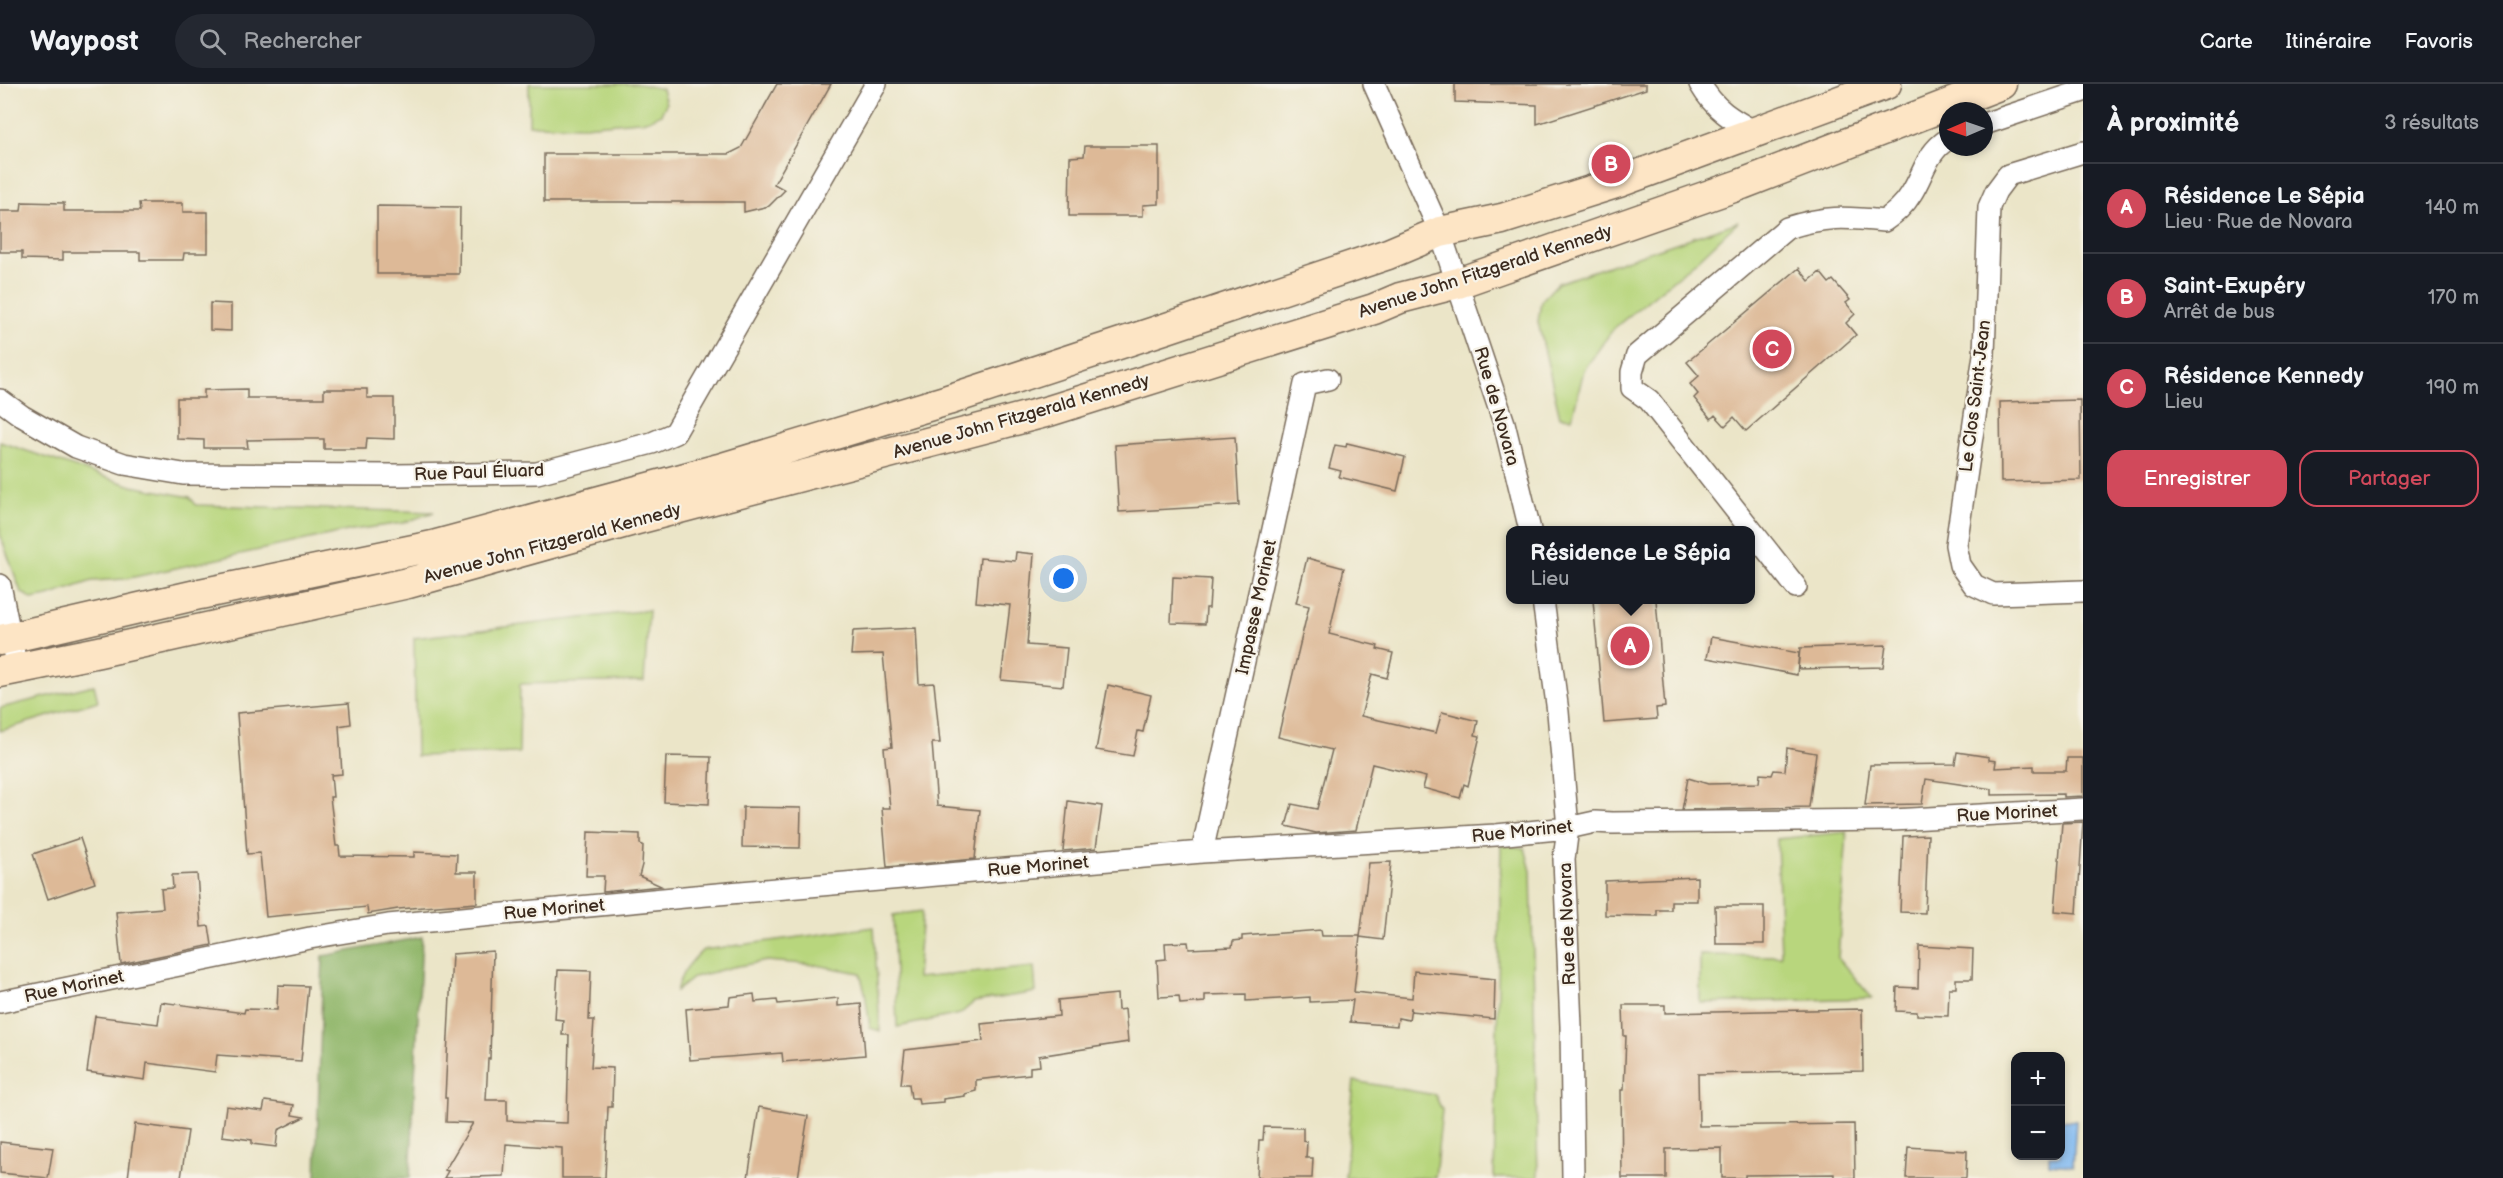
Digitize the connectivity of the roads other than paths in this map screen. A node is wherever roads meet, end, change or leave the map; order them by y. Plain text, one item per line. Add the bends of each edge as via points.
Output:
1 (876, 84) edge
2 (1374, 84) edge
3 (1700, 84) edge
4 (1886, 84) edge
5 (2001, 84) edge
6 (2083, 91) edge
7 (1993, 121) edge
8 (1757, 133) junction
9 (1939, 144) edge
10 (2083, 152) edge
11 (1440, 232) junction
12 (1458, 283) junction
13 (1328, 379) dead end
14 (0, 400) edge
15 (1529, 526) edge
16 (1748, 526) edge
17 (1755, 535) edge
18 (0, 585) edge
19 (1796, 587) dead end
20 (2083, 591) edge
21 (1544, 604) edge
22 (5, 658) edge
23 (2083, 809) edge
24 (1568, 828) junction
25 (1202, 852) junction
26 (0, 1002) edge
27 (1572, 1178) edge

1 - 14 street, Rue Paul Éluard via 675,433 652,443 537,472 183,474 124,464 76,447
2 - 11 street, Rue de Novara
3 - 8 street via 1711,102
4 - 8 main road, Avenue John Fitzgerald Kennedy
5 - 12 main road, Avenue John Fitzgerald Kennedy via 1743,183
6 - 7 street
8 - 11 main road, Avenue John Fitzgerald Kennedy via 1502,219
9 - 16 street via 1902,208 1884,221 1815,219 1787,228 1637,355 1632,388 1649,400
10 - 20 street, Le Clos Saint-Jean via 2008,176 1989,207 1984,356 1956,545 1960,565 1974,585 1993,594
11 - 12 street, Rue de Novara
11 - 22 main road, Avenue John Fitzgerald Kennedy via 1389,254 948,400 719,469 433,546 200,594
12 - 15 street, Rue de Novara via 1504,423
12 - 22 main road, Avenue John Fitzgerald Kennedy via 1400,298 1049,411 408,583
13 - 25 street, Impasse Morinet via 1305,384
17 - 19 street
18 - 22 street
21 - 24 street, Rue de Novara
23 - 24 street, Rue Morinet via 1893,820 1595,822
24 - 25 street, Rue Morinet
24 - 27 street, Rue de Novara via 1564,859
25 - 26 street, Rue Morinet via 388,925

